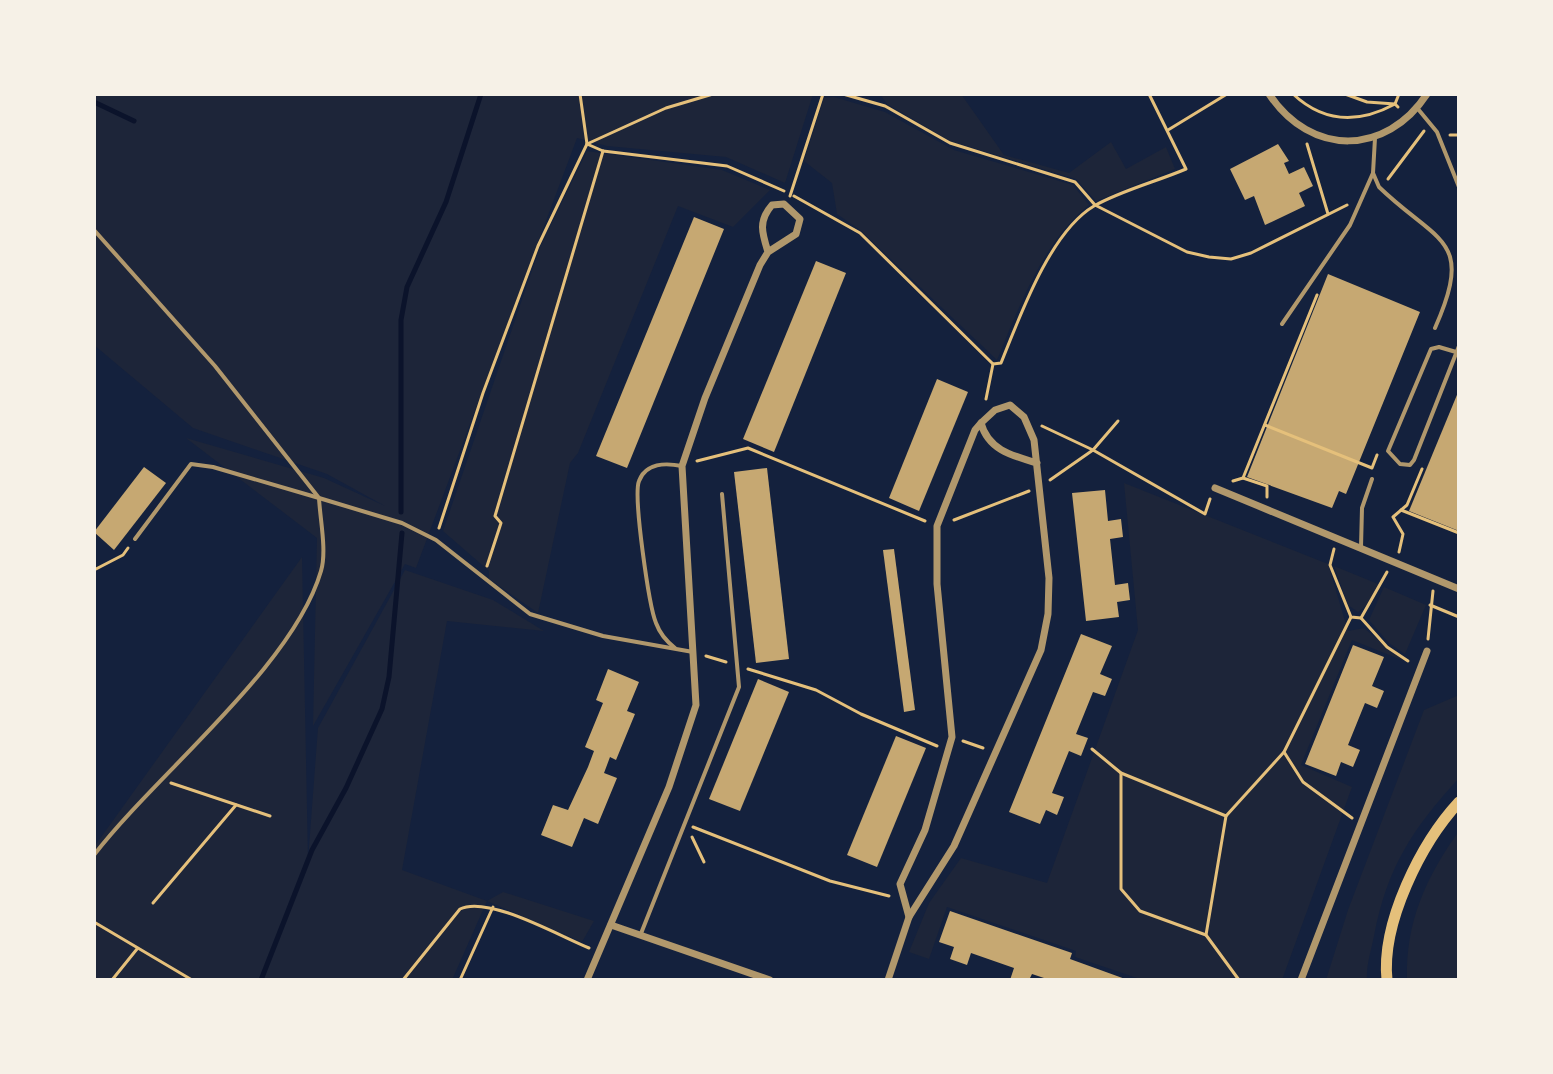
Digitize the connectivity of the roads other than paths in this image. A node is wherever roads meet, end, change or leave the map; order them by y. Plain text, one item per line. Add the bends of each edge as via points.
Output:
1 (1269, 94) edge
2 (1427, 94) edge
3 (1418, 109) junction
4 (1375, 138) junction
5 (1373, 173) junction
6 (1459, 187) edge
7 (94, 230) edge
8 (768, 252) junction
9 (1282, 324) dead end
10 (1435, 328) dead end
11 (1459, 346) edge
12 (1456, 352) junction
13 (981, 423) junction
14 (1037, 463) junction
15 (682, 466) junction
16 (1372, 479) dead end
17 (1215, 488) road end
18 (722, 494) dead end
19 (319, 498) junction
20 (135, 539) road end
21 (1361, 549) junction
22 (1459, 589) edge
23 (676, 649) junction
24 (1427, 651) road end
25 (695, 652) junction
26 (1459, 802) edge
27 (94, 855) edge
28 (909, 917) junction
29 (611, 925) junction
30 (640, 936) junction
31 (587, 980) edge
32 (770, 980) edge
33 (888, 980) edge
34 (1301, 980) edge
35 (1387, 980) edge

1 - 4 street via 1302,127 1329,141
2 - 3 street
3 - 4 street
3 - 6 lane via 1437,132
4 - 5 lane
5 - 9 lane via 1350,225
5 - 10 lane via 1379,187 1449,247 1452,282
7 - 19 lane via 215,366
8 - 8 street via 796,234 800,219 784,204 772,205 764,214 761,228
8 - 15 street via 705,398
11 - 12 lane
12 - 12 lane via 1414,460 1400,464 1388,451 1431,349
13 - 14 street via 999,449
13 - 14 street via 1010,405 1024,417
13 - 28 street via 937,526 937,584 952,737 925,830 900,884
14 - 28 street via 1049,578 1041,650 954,846
15 - 23 lane via 664,463 648,469 638,481 655,621
15 - 25 street
16 - 21 lane via 1362,508
17 - 21 street
18 - 30 lane via 739,687
19 - 20 lane via 191,464
19 - 23 lane via 402,523 436,540 514,604 560,626
19 - 27 lane via 322,569 296,626
21 - 22 street
23 - 25 lane
24 - 34 street
25 - 29 street via 696,705 669,787
26 - 35 main road via 1413,866 1395,920
28 - 33 street
29 - 30 street
29 - 31 street
30 - 32 street

